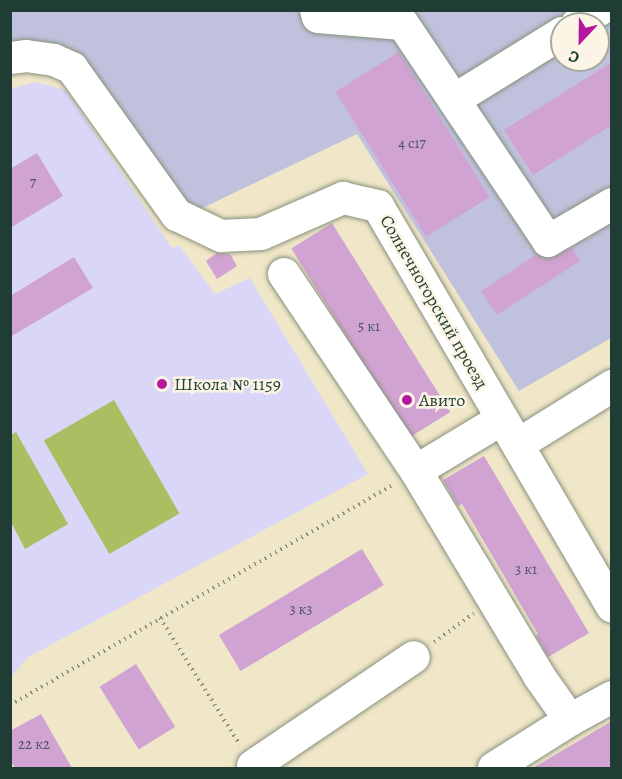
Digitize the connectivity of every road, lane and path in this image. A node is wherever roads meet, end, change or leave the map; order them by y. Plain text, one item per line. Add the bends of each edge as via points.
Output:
1 (316, 10) edge
2 (550, 40) edge
3 (10, 58) edge
4 (454, 100) junction
5 (612, 204) edge
6 (284, 274) dead end
7 (612, 386) edge
8 (510, 431) junction
9 (416, 471) junction
10 (493, 599) junction
11 (611, 604) edge
12 (160, 618) junction
13 (414, 657) joint
14 (612, 697) edge
15 (10, 705) edge
16 (570, 720) junction
17 (252, 768) edge
18 (494, 768) edge

1 - 4 street via 318,18 403,24
2 - 4 street
3 - 8 street, Солнечногорский проезд via 54,60 72,68 177,215 221,236 261,234 343,198 378,206
4 - 5 street via 548,241
6 - 9 street
7 - 8 street
8 - 9 street
8 - 11 street, Солнечногорский проезд
9 - 10 street
9 - 12 path
10 - 13 path
10 - 16 street
12 - 15 path
12 - 17 path
13 - 17 street
14 - 16 street
16 - 18 street

